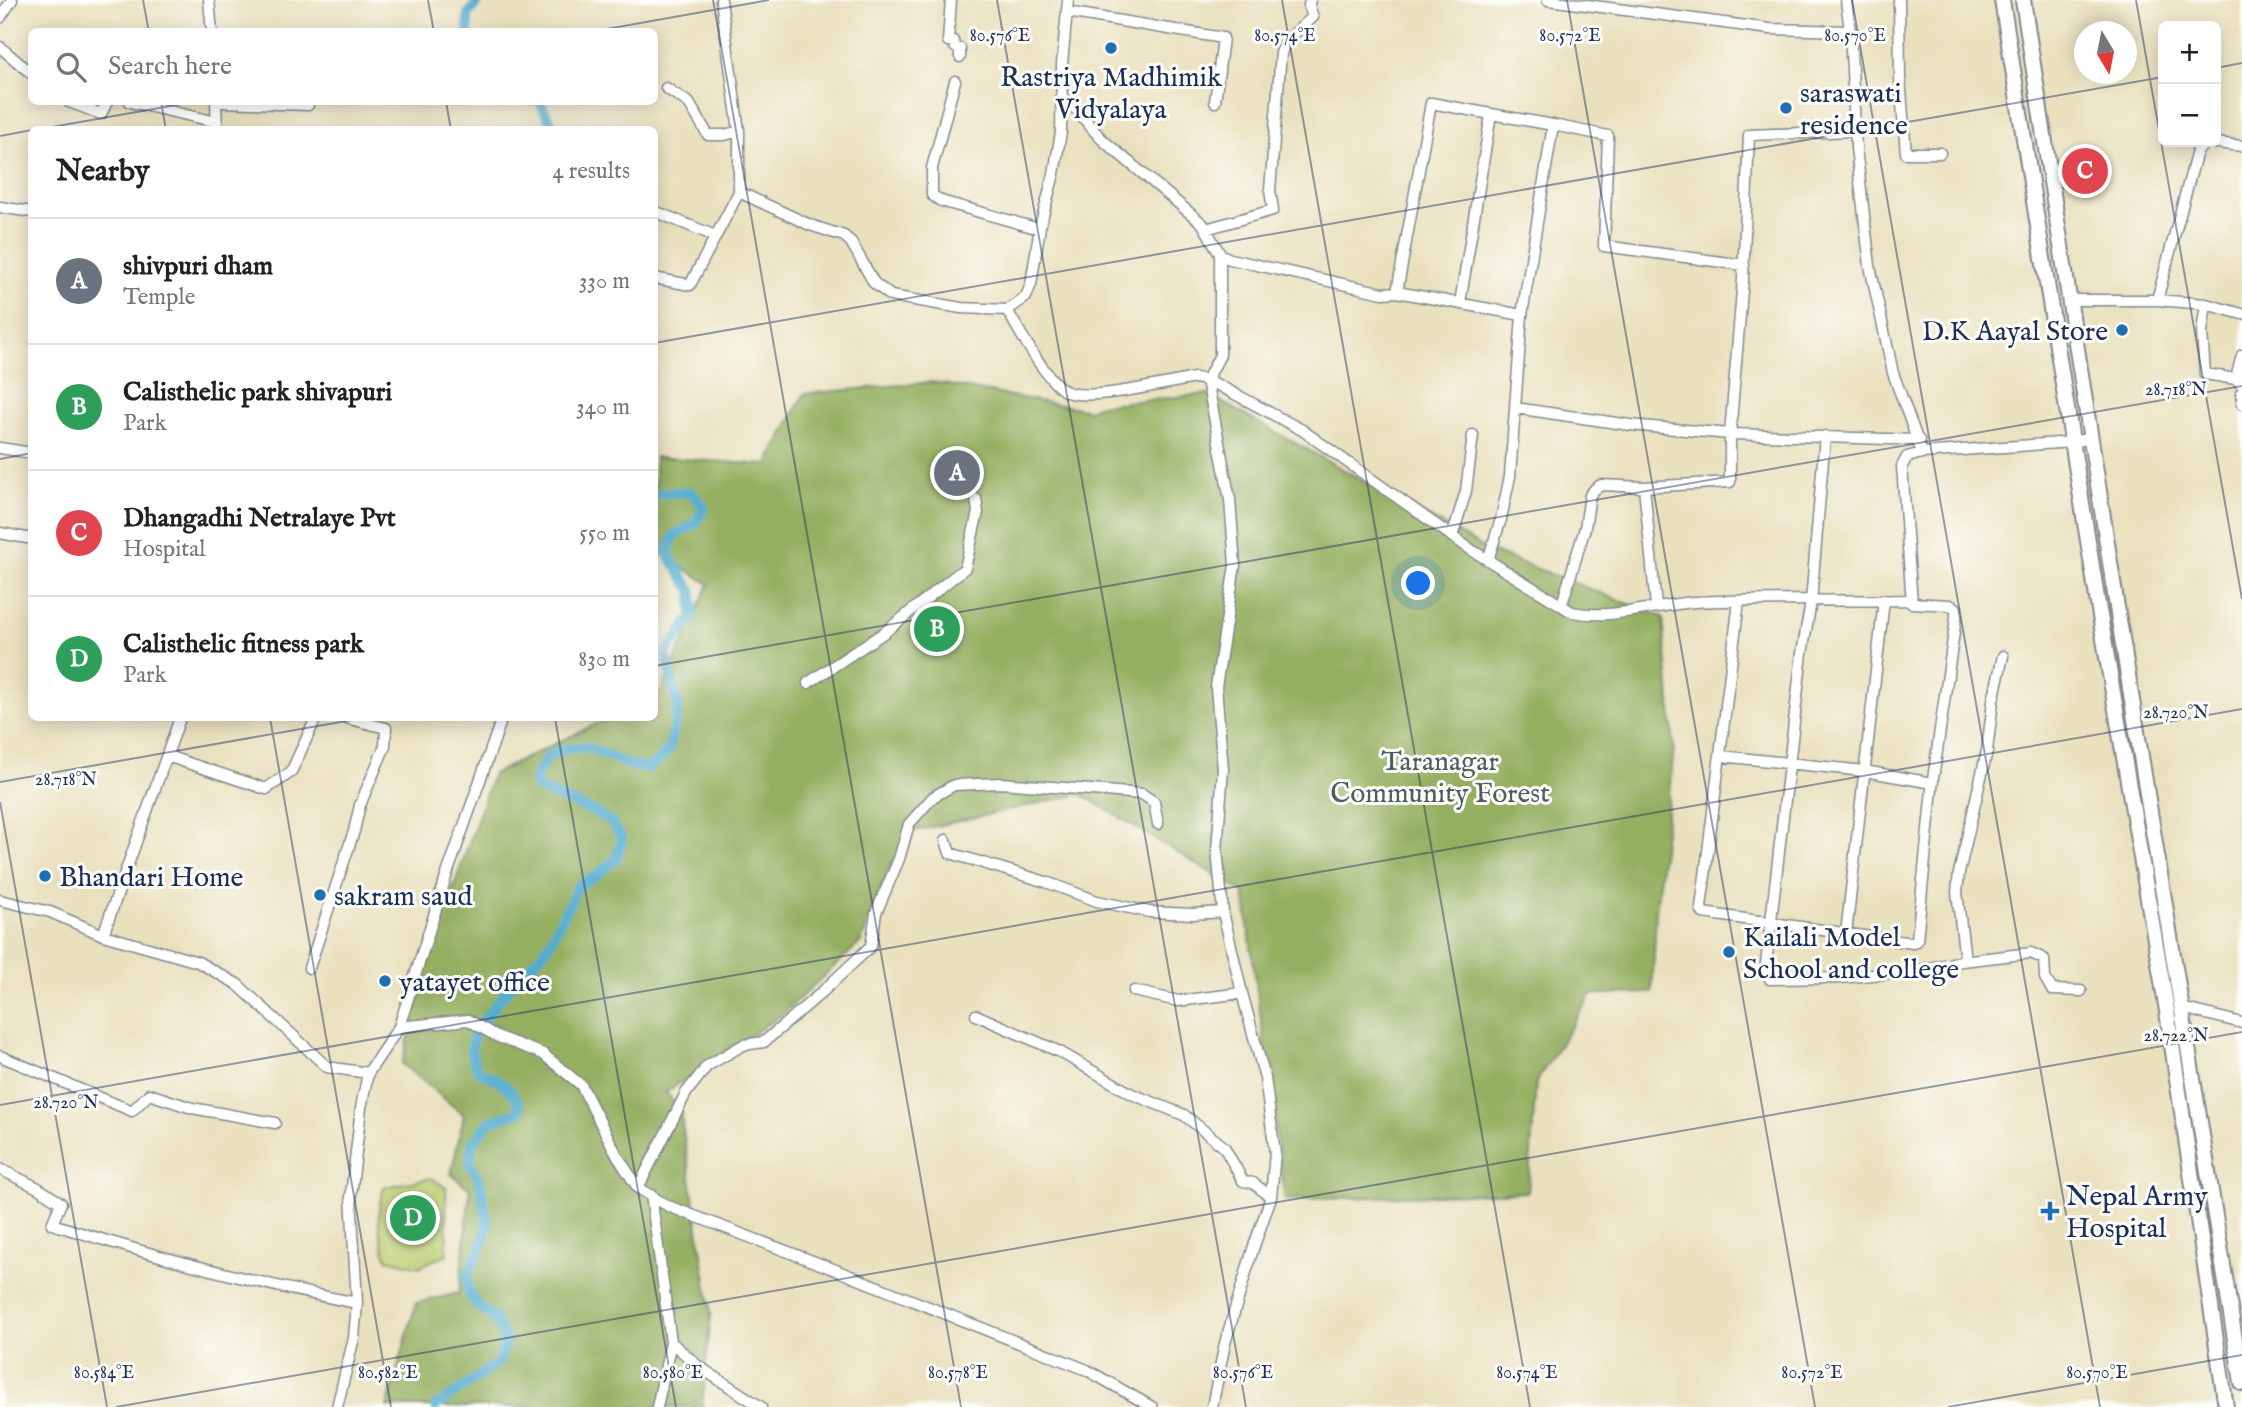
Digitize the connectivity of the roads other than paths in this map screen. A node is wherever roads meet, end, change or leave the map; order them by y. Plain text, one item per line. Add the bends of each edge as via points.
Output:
1 (12, 0) edge
2 (209, 0) edge
3 (722, 0) edge
4 (951, 0) edge
5 (1068, 0) edge
6 (1310, 0) edge
7 (1548, 0) edge
8 (1846, 0) edge
9 (1899, 0) edge
10 (2002, 0) edge
11 (2023, 0) edge
12 (1067, 12) junction
13 (0, 18) edge
14 (212, 28) edge
15 (1850, 31) junction
16 (0, 47) edge
17 (960, 57) dead end
18 (28, 71) edge
19 (955, 81) dead end
20 (666, 88) dead end
21 (1062, 97) junction
22 (1215, 102) dead end
23 (77, 105) edge
24 (105, 105) edge
25 (141, 105) edge
26 (216, 105) edge
27 (1491, 114) junction
28 (1553, 125) junction
29 (217, 126) edge
30 (739, 131) junction
31 (1855, 131) junction
32 (2242, 146) edge
33 (1940, 153) dead end
34 (739, 192) junction
35 (0, 207) edge
36 (28, 211) edge
37 (658, 213) edge
38 (1040, 227) junction
39 (1206, 229) junction
40 (715, 236) junction
41 (1220, 254) junction
42 (1744, 265) junction
43 (658, 279) edge
44 (1398, 292) junction
45 (2070, 300) junction
46 (2157, 300) junction
47 (1460, 303) junction
48 (2206, 304) junction
49 (1007, 310) junction
50 (1522, 314) junction
51 (2242, 314) edge
52 (2242, 355) edge
53 (1208, 380) junction
54 (2239, 382) edge
55 (2242, 392) edge
56 (2242, 404) edge
57 (1515, 408) junction
58 (1730, 434) junction
59 (1473, 435) dead end
60 (1825, 436) junction
61 (2092, 439) junction
62 (1919, 440) junction
63 (2073, 442) junction
64 (0, 448) edge
65 (28, 452) edge
66 (1922, 453) junction
67 (1644, 486) junction
68 (976, 499) dead end
69 (0, 533) edge
70 (1452, 537) junction
71 (28, 539) edge
72 (1488, 560) junction
73 (1884, 600) junction
74 (1739, 601) junction
75 (1811, 602) junction
76 (1912, 603) junction
77 (1562, 604) junction
78 (1656, 606) junction
79 (2003, 656) dead end
80 (808, 683) dead end
81 (179, 721) edge
82 (315, 721) edge
83 (358, 721) edge
84 (501, 721) edge
85 (167, 756) junction
86 (1721, 756) junction
87 (1790, 763) junction
88 (1864, 771) junction
89 (1933, 783) junction
90 (1158, 824) dead end
91 (946, 840) dead end
92 (0, 901) edge
93 (1223, 912) junction
94 (1772, 923) junction
95 (1846, 934) junction
96 (103, 935) junction
97 (1965, 960) junction
98 (309, 968) dead end
99 (2081, 990) dead end
100 (1134, 991) dead end
101 (1242, 993) junction
102 (2182, 1008) junction
103 (976, 1014) dead end
104 (2242, 1023) edge
105 (399, 1027) junction
106 (0, 1056) edge
107 (368, 1073) junction
108 (275, 1123) dead end
109 (0, 1169) edge
110 (638, 1188) junction
111 (651, 1195) junction
112 (1271, 1197) junction
113 (357, 1303) junction
114 (671, 1342) junction
115 (2242, 1383) edge
116 (337, 1407) edge
117 (657, 1407) edge
118 (761, 1407) edge
119 (1152, 1407) edge
120 (1212, 1407) edge
121 (2226, 1407) edge

1 - 13 street
2 - 14 street
3 - 30 street
4 - 17 street via 948,41 960,49
5 - 12 street
6 - 39 street via 1313,17 1286,41 1281,52 1270,190 1273,209
7 - 15 street via 1770,29
8 - 15 street
9 - 33 street via 1906,153
10 - 63 highway
11 - 45 highway
12 - 21 street
12 - 22 street via 1223,38
15 - 31 street
16 - 18 street
19 - 38 street via 932,168 932,195
20 - 30 street via 689,103 708,135
21 - 38 street via 1061,132
21 - 39 street via 1076,106 1094,132
23 - 24 street via 100,114
25 - 29 street
26 - 29 street
27 - 28 street
27 - 44 street via 1431,103
27 - 47 street
28 - 42 street via 1608,136 1604,246
28 - 50 street
30 - 34 street
31 - 42 street via 1749,135
31 - 62 street via 1870,266 1893,373
32 - 46 street via 2207,142 2197,150
34 - 40 street
34 - 49 street via 844,236 874,283 891,296 961,308
35 - 36 street
37 - 40 street
38 - 49 street via 1026,297
39 - 41 street
40 - 43 street via 690,285
41 - 44 street via 1383,293
41 - 53 street via 1220,355
42 - 58 street
44 - 47 street
45 - 46 street
45 - 61 highway
46 - 48 street
47 - 50 street
48 - 51 street
48 - 54 street via 2202,332 2205,374
49 - 53 street via 1051,379 1067,392 1087,395 1195,378
50 - 57 street
52 - 54 street
53 - 70 street via 1302,430
53 - 93 street via 1230,500 1235,565 1216,687 1223,769 1217,850
55 - 56 street
57 - 58 street
57 - 72 street via 1510,476
58 - 60 street
58 - 67 street via 1730,482
59 - 70 street via 1466,491
60 - 62 street
60 - 75 street
61 - 63 street
61 - 102 highway
62 - 66 street
63 - 66 street
63 - 121 highway via 2166,1006
64 - 65 street
66 - 76 street via 1907,457 1902,466
67 - 77 street via 1601,485 1590,495
67 - 78 street
68 - 80 street via 978,512 965,568 885,632
69 - 71 street
70 - 72 street
72 - 77 street
73 - 75 street
73 - 76 street
73 - 88 street
74 - 75 street
74 - 78 street
74 - 86 street
75 - 87 street
76 - 89 street via 1956,608
77 - 78 street via 1583,614 1623,614
79 - 97 street via 1959,873
81 - 85 street
82 - 85 street via 291,772 266,789
83 - 98 street via 386,728 385,746 360,806
84 - 105 street
85 - 96 street
86 - 87 street
86 - 94 street via 1701,908 1706,915
87 - 88 street
87 - 94 street
88 - 89 street
88 - 95 street
89 - 95 street via 1917,940
90 - 110 street via 1154,802 1142,794 1000,783 954,785 933,797 909,824 876,913 871,946 764,1042 743,1045 707,1066 686,1093
91 - 93 street via 950,853 1097,901 1149,912
92 - 96 street via 50,912
93 - 101 street
94 - 95 street
94 - 97 street via 1766,964 1770,979 1914,971
96 - 107 street via 198,962 237,984 327,1067
97 - 99 street via 2031,953 2044,959 2045,978 2052,990
100 - 101 street via 1178,1001
101 - 112 street via 1265,1078 1275,1153
102 - 104 street
102 - 115 highway
103 - 112 street via 1060,1052 1132,1094 1184,1115 1224,1147 1243,1181
105 - 107 street
105 - 110 street via 468,1020 543,1054 581,1085
106 - 108 street via 132,1111 149,1094 192,1108
107 - 113 street via 351,1196
109 - 113 street via 61,1203 52,1224 163,1258
110 - 111 street
111 - 114 street
111 - 119 street via 668,1206 1087,1370
112 - 120 street via 1225,1343
113 - 116 street via 354,1338
114 - 117 street
114 - 118 street via 698,1366

